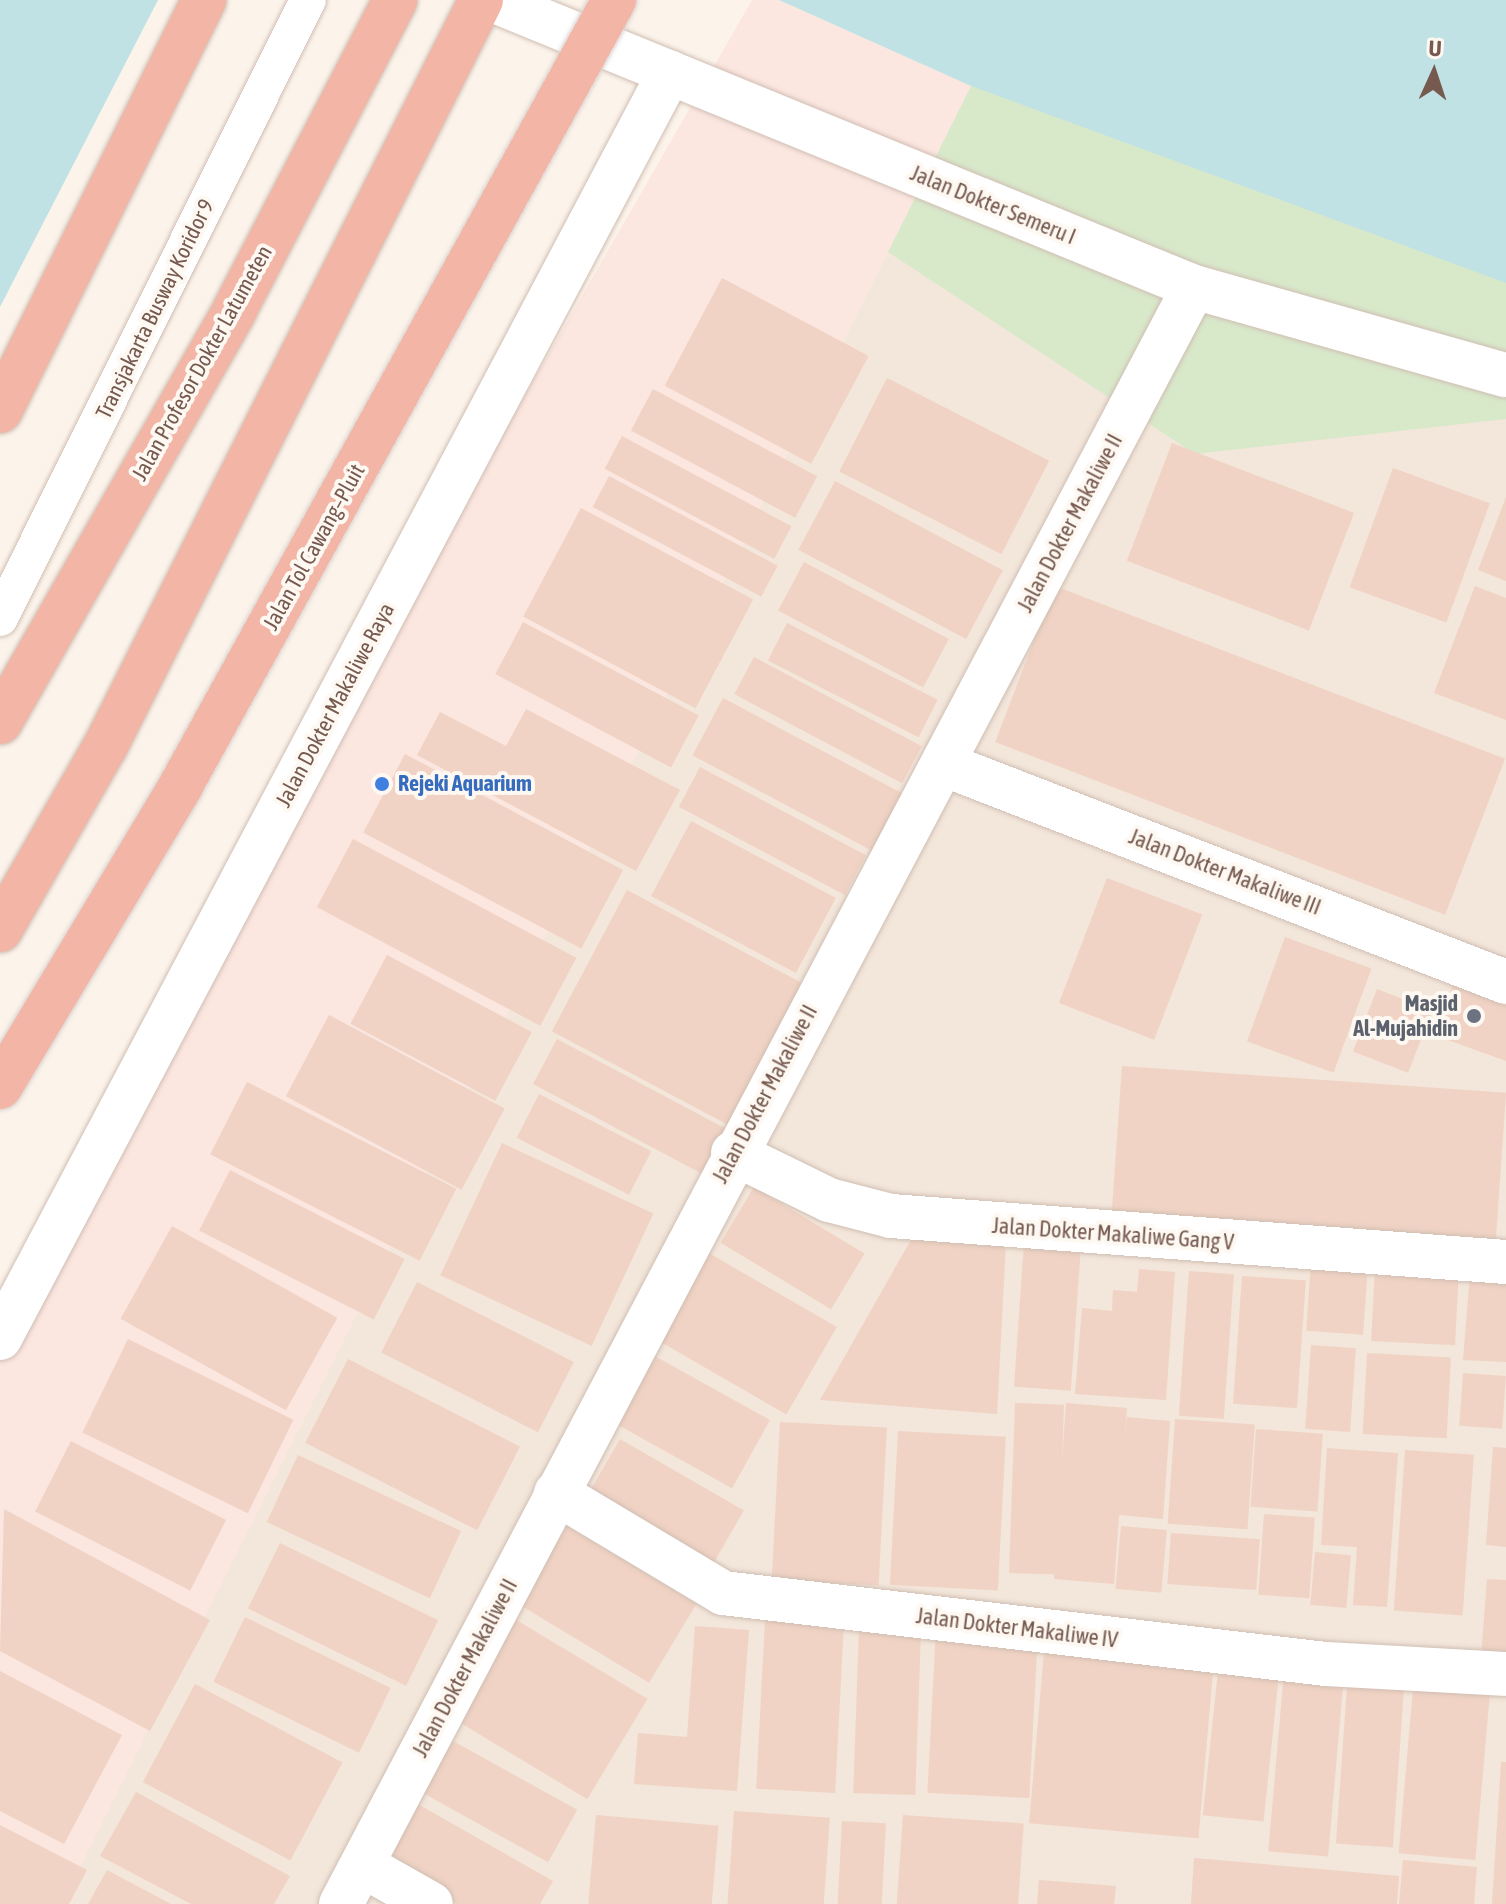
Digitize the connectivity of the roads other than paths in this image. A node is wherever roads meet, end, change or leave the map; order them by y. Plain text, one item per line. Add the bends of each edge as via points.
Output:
1 (204, 0) edge
2 (308, 0) edge
3 (395, 0) edge
4 (481, 0) edge
5 (492, 0) edge
6 (614, 0) edge
7 (670, 72) junction
8 (1194, 287) junction
9 (1506, 375) edge
10 (0, 411) edge
11 (0, 618) edge
12 (0, 722) edge
13 (943, 764) junction
14 (0, 930) edge
15 (1506, 982) edge
16 (0, 1087) edge
17 (733, 1153) junction
18 (1506, 1262) edge
19 (0, 1338) edge
20 (556, 1493) junction
21 (1506, 1674) edge
22 (362, 1865) junction
23 (341, 1904) edge
24 (431, 1904) edge

1 - 10 highway
2 - 11 lane, Transjakarta Busway Koridor 9
3 - 12 highway, Jalan Profesor Dokter Latumeten via 234,311
4 - 14 highway via 105,747
5 - 7 street, Jalan Dokter Semeru I
6 - 16 highway, Jalan Tol Cawang–Pluit, bridge via 180,787
7 - 8 street, Jalan Dokter Semeru I
7 - 19 street, Jalan Dokter Makaliwe Raya
8 - 9 street, Jalan Dokter Semeru I
8 - 13 street, Jalan Dokter Makaliwe II
13 - 15 street, Jalan Dokter Makaliwe III
13 - 17 street, Jalan Dokter Makaliwe II
17 - 18 street, Jalan Dokter Makaliwe Gang V via 829,1200 891,1216
17 - 20 street, Jalan Dokter Makaliwe II
20 - 21 street, Jalan Dokter Makaliwe IV via 723,1593 1326,1664
20 - 22 street, Jalan Dokter Makaliwe II
22 - 23 street, Jalan Dokter Makaliwe II
22 - 24 street

